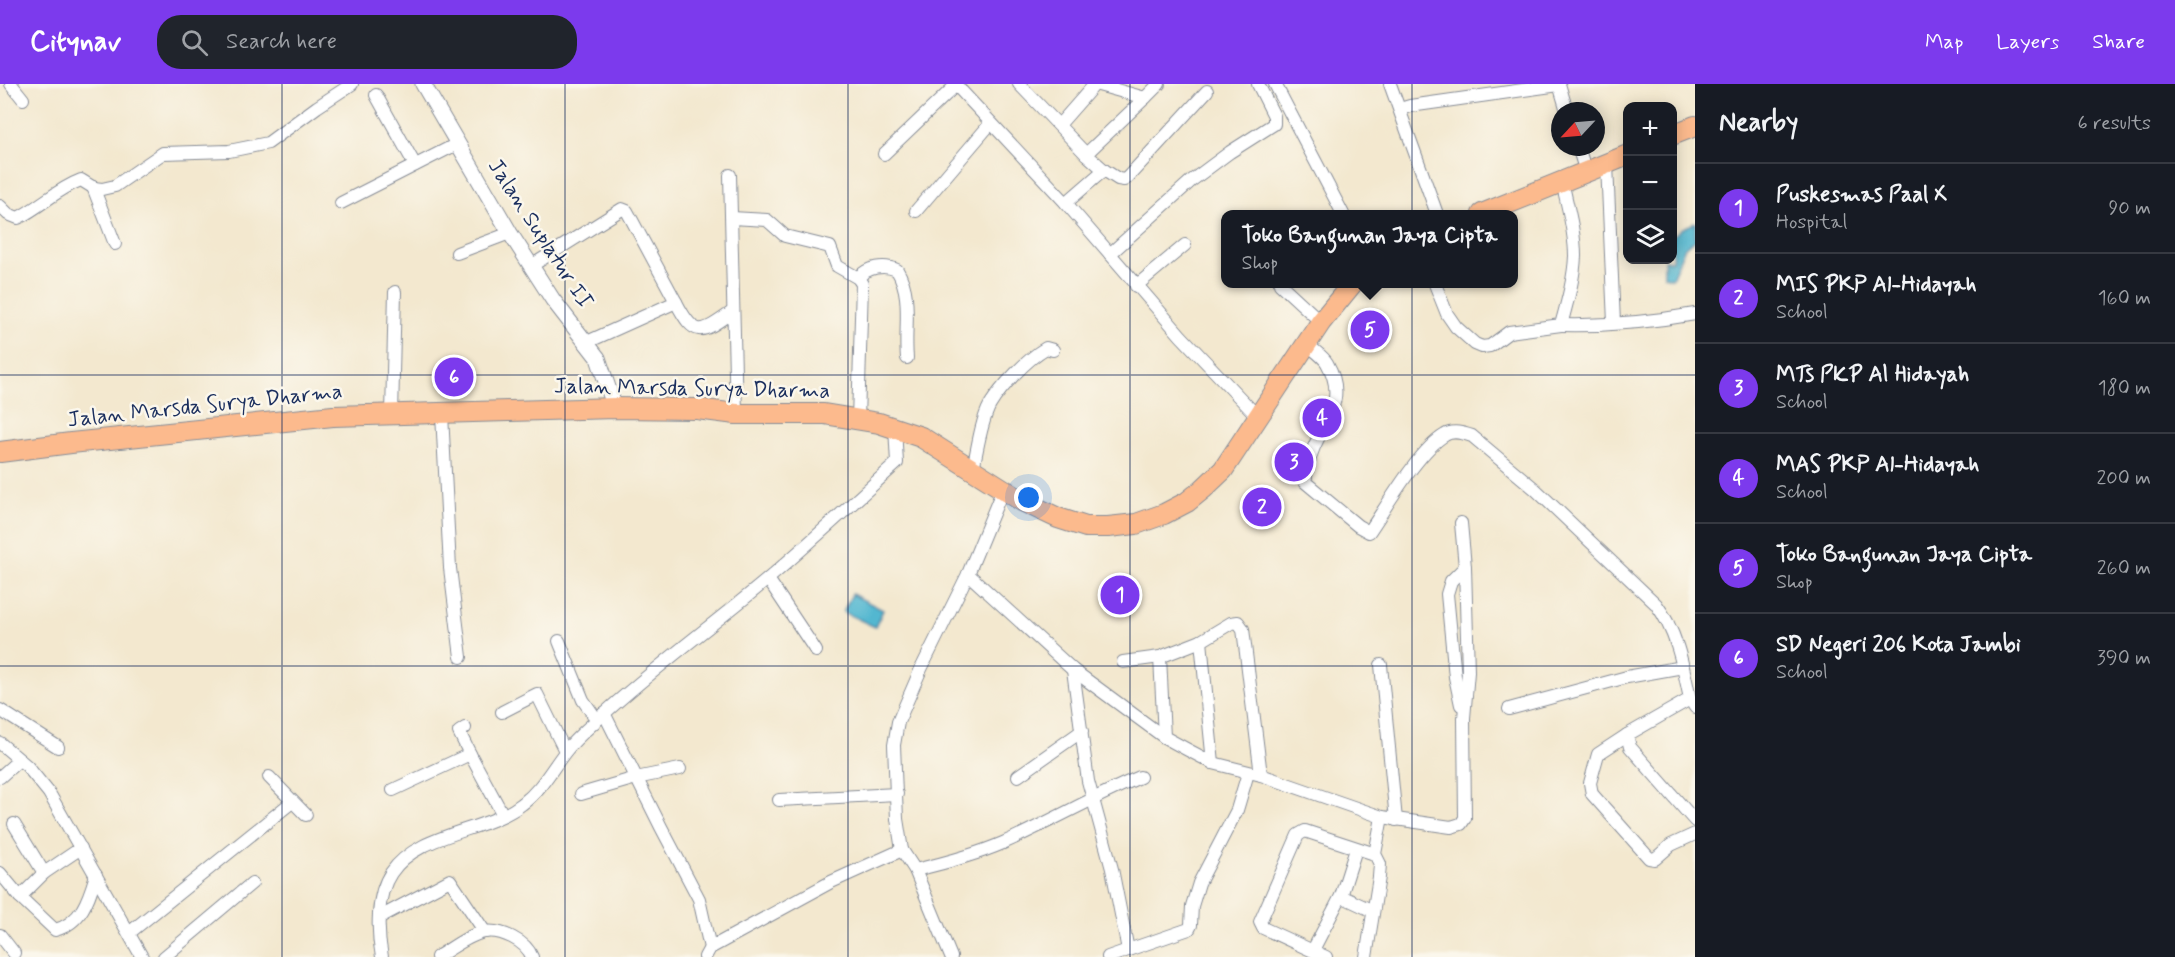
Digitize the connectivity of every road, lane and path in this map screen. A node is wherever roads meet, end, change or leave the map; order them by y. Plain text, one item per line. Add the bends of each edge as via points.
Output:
1 (11, 84) edge
2 (352, 84) edge
3 (423, 84) edge
4 (956, 84) edge
5 (1019, 84) edge
6 (1095, 84) edge
7 (1159, 84) edge
8 (1257, 84) edge
9 (1275, 84) edge
10 (1390, 84) edge
11 (1559, 84) edge
12 (1207, 91) dead end
13 (376, 95) dead end
14 (1145, 98) junction
15 (23, 99) dead end
16 (1564, 102) edge
17 (1400, 110) junction
18 (991, 123) junction
19 (1059, 125) junction
20 (1695, 126) edge
21 (1677, 133) edge
22 (457, 144) junction
23 (884, 154) dead end
24 (1086, 154) junction
25 (1581, 156) edge
26 (1626, 156) edge
27 (1607, 164) junction
28 (415, 165) junction
29 (1104, 170) junction
30 (1586, 172) junction
31 (730, 175) dead end
32 (1562, 181) junction
33 (93, 187) junction
34 (341, 203) dead end
35 (1066, 203) junction
36 (0, 206) edge
37 (1341, 210) edge
38 (1436, 210) edge
39 (1492, 210) edge
40 (916, 211) dead end
41 (732, 218) junction
42 (510, 233) junction
43 (115, 244) dead end
44 (1185, 245) dead end
45 (457, 253) dead end
46 (1110, 254) junction
47 (531, 266) junction
48 (858, 279) junction
49 (1136, 286) junction
50 (1284, 288) edge
51 (1349, 288) edge
52 (1437, 288) edge
53 (395, 292) dead end
54 (676, 302) junction
55 (732, 312) junction
56 (1695, 314) edge
57 (1321, 322) junction
58 (1614, 323) junction
59 (1561, 325) junction
60 (585, 343) junction
61 (1307, 344) junction
62 (1053, 350) dead end
63 (907, 358) dead end
64 (615, 408) junction
65 (392, 414) junction
66 (442, 414) junction
67 (736, 414) junction
68 (1259, 418) junction
69 (858, 420) junction
70 (895, 427) junction
71 (0, 453) edge
72 (973, 469) junction
73 (1003, 489) junction
74 (1461, 523) dead end
75 (1465, 567) junction
76 (968, 574) junction
77 (768, 579) junction
78 (559, 641) dead end
79 (1201, 641) junction
80 (816, 651) dead end
81 (461, 657) dead end
82 (1160, 657) junction
83 (1123, 662) dead end
84 (1380, 665) dead end
85 (1683, 667) junction
86 (1073, 670) junction
87 (1692, 703) edge
88 (1509, 709) dead end
89 (0, 710) edge
90 (502, 712) dead end
91 (601, 717) junction
92 (1464, 718) junction
93 (465, 728) dead end
94 (1082, 731) junction
95 (1627, 735) junction
96 (1164, 737) junction
97 (0, 742) edge
98 (58, 747) dead end
99 (565, 751) junction
100 (470, 754) junction
101 (19, 760) junction
102 (1213, 763) junction
103 (680, 769) dead end
104 (1254, 774) junction
105 (1018, 776) dead end
106 (0, 777) edge
107 (269, 777) dead end
108 (1140, 777) dead end
109 (636, 778) junction
110 (393, 790) dead end
111 (581, 794) dead end
112 (897, 794) junction
113 (1093, 798) junction
114 (779, 800) dead end
115 (292, 802) junction
116 (306, 815) dead end
117 (503, 815) junction
118 (1382, 817) junction
119 (1396, 820) junction
120 (1695, 822) edge
121 (14, 824) dead end
122 (1695, 834) edge
123 (81, 848) junction
124 (1356, 849) junction
125 (902, 850) junction
126 (1375, 854) junction
127 (915, 870) junction
128 (0, 873) edge
129 (44, 873) junction
130 (96, 875) junction
131 (252, 883) dead end
132 (1341, 896) junction
133 (20, 897) junction
134 (1373, 911) junction
135 (380, 917) junction
136 (485, 932) junction
137 (129, 933) junction
138 (0, 935) edge
139 (1128, 950) junction
140 (1313, 950) junction
141 (14, 953) dead end
142 (707, 953) edge
143 (142, 957) edge
144 (164, 957) edge
145 (382, 957) edge
146 (437, 957) edge
147 (531, 957) edge
148 (951, 957) edge
149 (1108, 957) edge
150 (1326, 957) edge
151 (1366, 957) edge

1 - 15 street
2 - 33 street via 268,142 229,151 163,153 115,186
3 - 22 street, Jalan Suplatur II
4 - 18 street
4 - 23 street
5 - 19 street
6 - 14 street
6 - 19 street
7 - 14 street
8 - 46 street via 1274,124 1191,181
9 - 37 street
10 - 17 street
11 - 16 street
11 - 17 street
12 - 29 street via 1127,178 1118,179
13 - 28 street
14 - 24 street
17 - 38 street
18 - 35 street
18 - 40 street
19 - 24 street
20 - 21 highway
22 - 28 street
22 - 42 street, Jalan Suplatur II
24 - 29 street
25 - 30 street
26 - 27 highway
27 - 30 highway
27 - 58 street
28 - 34 street
29 - 35 street
30 - 32 highway
31 - 41 street
32 - 39 highway
32 - 59 street via 1575,255
33 - 36 street via 81,180 67,185 18,218
33 - 43 street
35 - 46 street
41 - 48 street via 767,220 785,236 830,247 837,266
41 - 55 street
42 - 45 street
42 - 47 street, Jalan Suplatur II
44 - 49 street
46 - 49 street
47 - 54 street via 625,209
47 - 60 street, Jalan Suplatur II
48 - 63 street via 863,272 883,266 897,270 907,302
48 - 69 street via 863,290
49 - 68 street
50 - 57 street
51 - 57 highway, Jalan Marsda Surya Dharma
52 - 59 street via 1456,327 1482,347 1490,346 1509,332
53 - 65 street
54 - 55 street via 687,323 699,330
54 - 60 street
55 - 67 street
56 - 58 street
57 - 61 highway, Jalan Marsda Surya Dharma
58 - 59 street
60 - 64 street, Jalan Suplatur II via 598,358
61 - 68 highway, Jalan Marsda Surya Dharma
61 - 85 street via 1327,362 1335,396 1334,407 1308,462 1305,483 1369,532 1407,475 1432,446 1453,433 1472,436 1535,489 1656,604 1669,623
62 - 72 street via 1046,348 1028,361 989,406
64 - 66 highway, Jalan Marsda Surya Dharma
64 - 67 highway, Jalan Marsda Surya Dharma via 697,409
65 - 66 highway, Jalan Marsda Surya Dharma
65 - 71 highway, Jalan Marsda Surya Dharma via 333,416 71,442
66 - 81 street via 450,568
67 - 69 highway, Jalan Marsda Surya Dharma via 824,414
68 - 73 highway, Jalan Marsda Surya Dharma via 1223,470 1203,489 1187,502 1136,524 1086,526 1058,518
69 - 70 highway, Jalan Marsda Surya Dharma
70 - 72 highway, Jalan Marsda Surya Dharma via 921,437
70 - 77 street via 897,463
72 - 73 highway, Jalan Marsda Surya Dharma
73 - 76 street
74 - 75 street
75 - 92 street via 1468,672
75 - 92 street via 1451,581 1446,594 1455,677
76 - 86 street
76 - 112 street via 898,722 894,745
77 - 80 street
77 - 91 street
78 - 91 street via 583,700
79 - 82 street
79 - 102 street
79 - 104 street via 1231,623 1238,622 1243,629
82 - 83 street
82 - 96 street
84 - 119 street
85 - 87 street
85 - 88 street via 1627,677
86 - 94 street
86 - 96 street
87 - 95 street
89 - 98 street
90 - 99 street via 537,694
91 - 99 street
91 - 109 street
92 - 119 street via 1465,818 1461,824 1451,827
93 - 100 street via 459,732
94 - 105 street
94 - 113 street
95 - 120 street via 1630,747
95 - 122 street via 1598,754 1590,783 1592,794 1649,858 1655,859 1671,845
96 - 102 street
97 - 101 street
99 - 117 street via 536,792
100 - 110 street
100 - 117 street
101 - 106 street
101 - 123 street via 49,793
102 - 104 street
103 - 109 street
104 - 118 street
104 - 139 street via 1199,884 1189,929
107 - 115 street
108 - 113 street
109 - 111 street
109 - 142 street via 699,899
112 - 114 street
112 - 125 street
113 - 127 street via 1001,844
113 - 139 street
115 - 116 street
115 - 137 street
117 - 135 street via 415,851 400,862 385,886
118 - 119 street
118 - 126 street
121 - 129 street
123 - 129 street
123 - 130 street
124 - 126 street
124 - 132 street
124 - 140 street via 1305,831 1300,833 1260,922 1263,928
125 - 127 street
125 - 142 street via 831,882
126 - 134 street via 1380,864
127 - 148 street
128 - 133 street
129 - 133 street
130 - 133 street via 82,913 61,928 51,928
130 - 137 street
131 - 144 street
132 - 134 street
132 - 140 street
134 - 151 street
135 - 136 street via 450,880
135 - 145 street
136 - 146 street
136 - 147 street via 507,935 524,944
137 - 143 street
138 - 141 street
139 - 149 street
140 - 150 street

